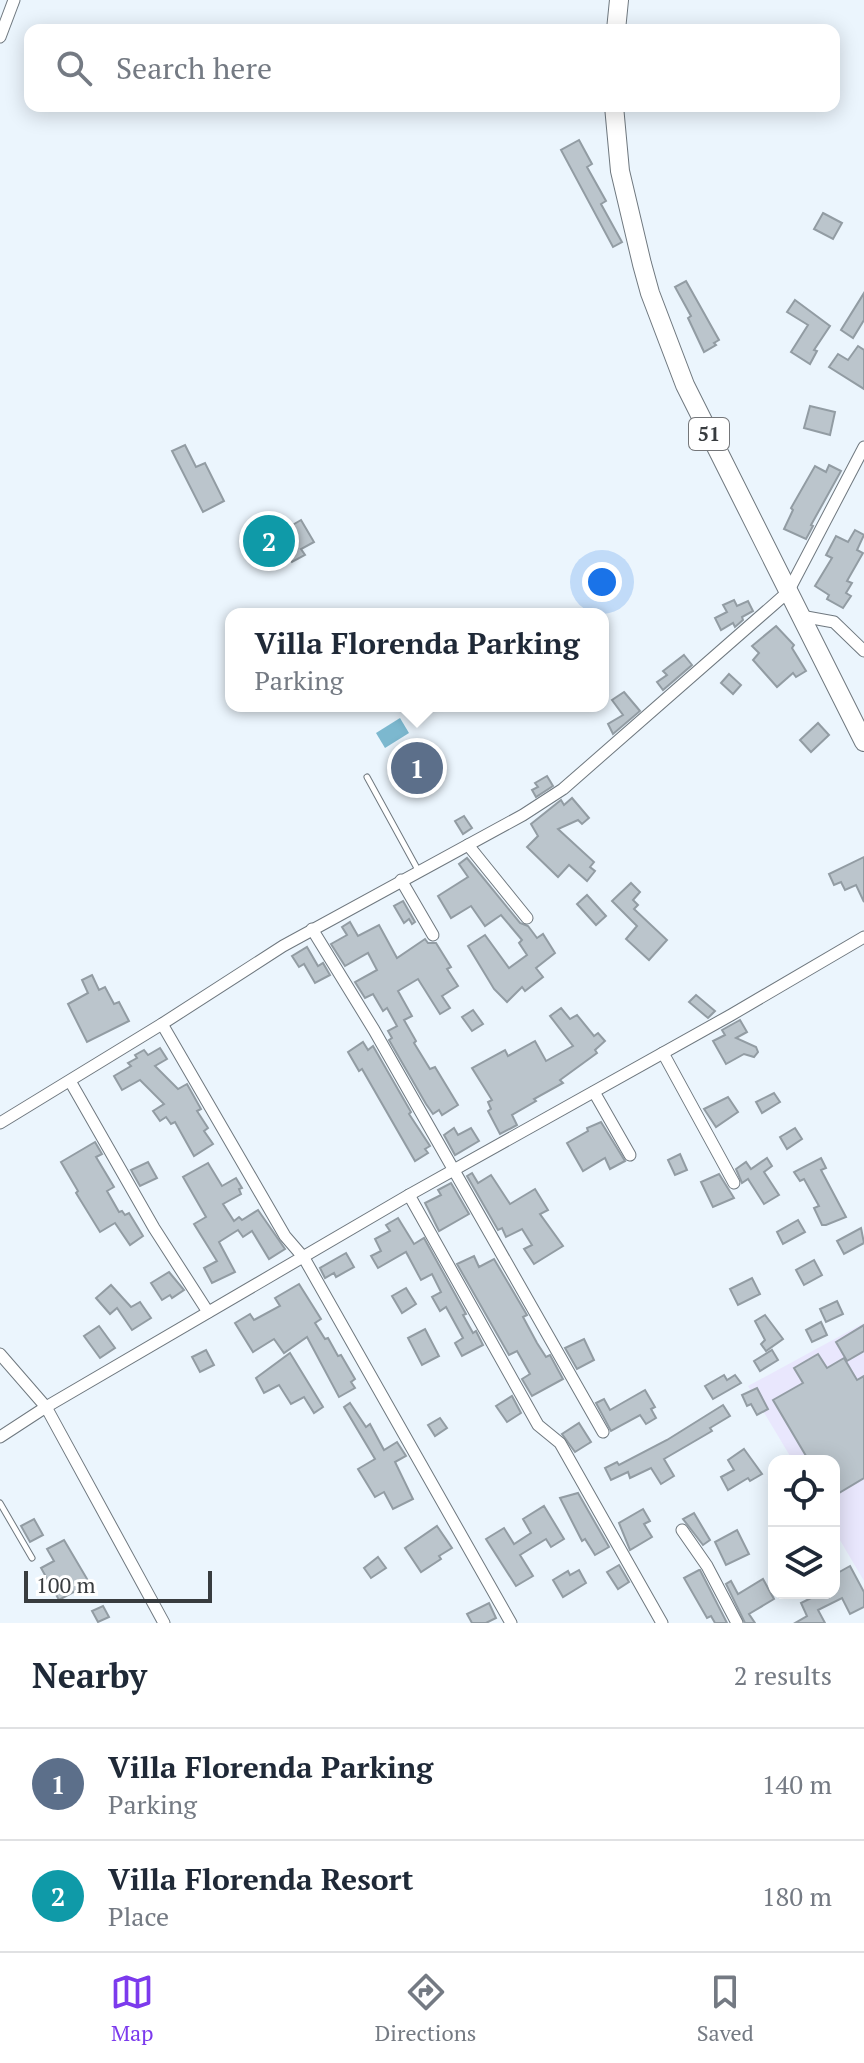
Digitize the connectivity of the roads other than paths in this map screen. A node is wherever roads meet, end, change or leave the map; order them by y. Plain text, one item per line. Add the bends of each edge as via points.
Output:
1 (14, 0) edge
2 (619, 0) edge
3 (617, 24) edge
4 (0, 37) edge
5 (615, 112) edge
6 (864, 447) edge
7 (788, 592) junction
8 (801, 616) junction
9 (864, 651) edge
10 (864, 742) edge
11 (367, 777) dead end
12 (468, 845) junction
13 (419, 871) junction
14 (401, 880) junction
15 (527, 918) dead end
16 (312, 929) junction
17 (433, 935) dead end
18 (864, 937) edge
19 (162, 1024) junction
20 (663, 1053) junction
21 (70, 1081) junction
22 (594, 1092) junction
23 (0, 1123) edge
24 (630, 1155) dead end
25 (454, 1169) junction
26 (734, 1183) dead end
27 (409, 1195) junction
28 (304, 1258) junction
29 (208, 1312) junction
30 (0, 1354) edge
31 (46, 1407) junction
32 (603, 1432) dead end
33 (0, 1437) edge
34 (0, 1503) edge
35 (682, 1530) dead end
36 (32, 1558) dead end
37 (164, 1623) edge
38 (511, 1623) edge
39 (662, 1623) edge
40 (737, 1623) edge

1 - 4 street
2 - 3 highway
5 - 7 highway, 51 via 620,171 650,293 685,385
6 - 7 street
7 - 8 highway, 51
7 - 12 street via 563,789
8 - 9 street via 834,622
8 - 10 highway, 51
11 - 13 lane
12 - 13 street
12 - 15 street
13 - 14 street
14 - 16 street
14 - 17 street
16 - 19 street
16 - 25 street
18 - 20 street
19 - 21 street
19 - 28 street via 285,1236
20 - 22 street
20 - 26 street
21 - 23 street
21 - 29 street
22 - 24 street
22 - 25 street
25 - 27 street
25 - 32 street
27 - 28 street
27 - 39 street via 538,1425 560,1443
28 - 29 street
28 - 38 street
29 - 31 street
30 - 31 street
31 - 33 street
31 - 37 street
34 - 36 lane
35 - 40 street

